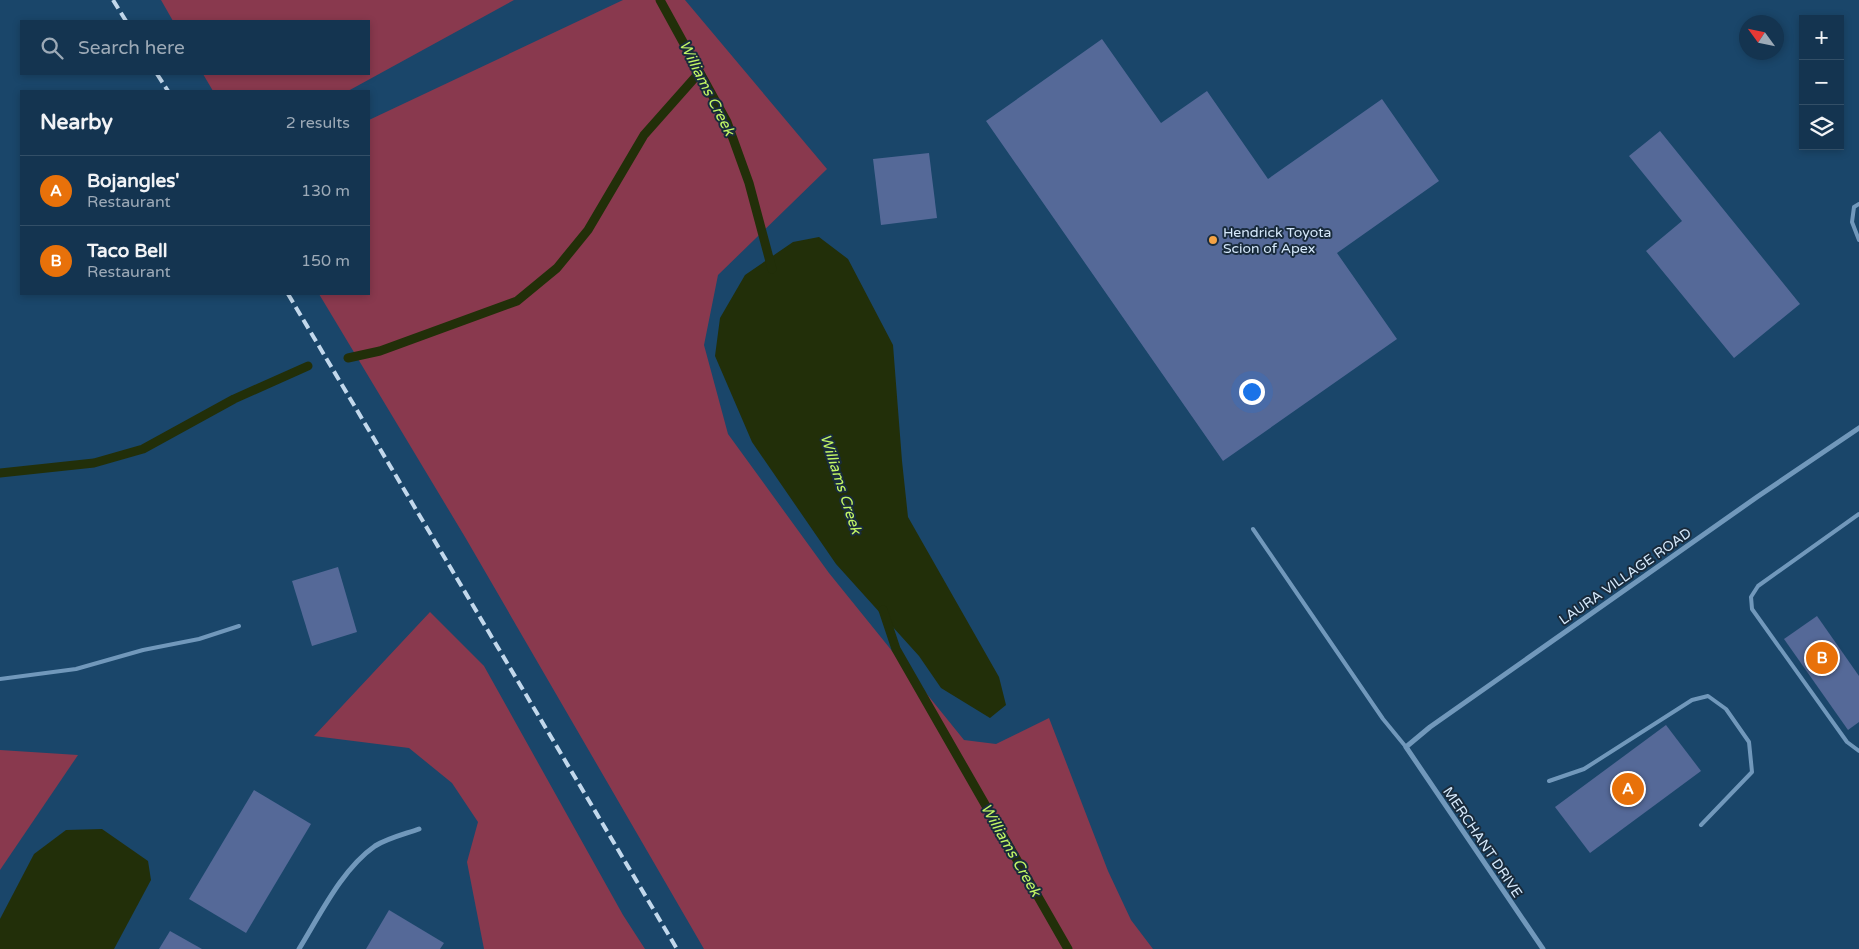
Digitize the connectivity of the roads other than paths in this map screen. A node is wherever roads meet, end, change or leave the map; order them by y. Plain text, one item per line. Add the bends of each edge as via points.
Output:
1 (1859, 204) edge
2 (1859, 240) edge
3 (1859, 428) edge
4 (1859, 514) edge
5 (1253, 529) dead end
6 (239, 626) dead end
7 (0, 680) edge
8 (1406, 747) junction
9 (1859, 751) edge
10 (1549, 781) dead end
11 (1701, 825) dead end
12 (419, 829) dead end
13 (299, 949) edge
14 (1543, 949) edge

1 - 2 lane via 1854,207 1852,222
3 - 8 street, LAURA VILLAGE ROAD via 1430,727
4 - 9 lane via 1758,586 1751,597 1752,609 1847,742
5 - 8 lane via 1383,719
6 - 7 lane via 76,669
8 - 14 street, MERCHANT DRIVE
10 - 11 lane via 1584,769 1692,700 1708,696 1726,709 1749,742 1752,772
12 - 13 street via 377,845 360,858 330,896

